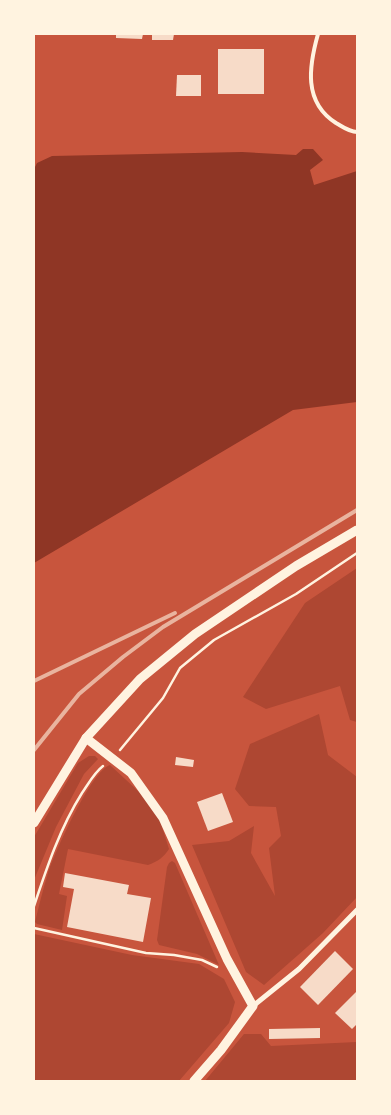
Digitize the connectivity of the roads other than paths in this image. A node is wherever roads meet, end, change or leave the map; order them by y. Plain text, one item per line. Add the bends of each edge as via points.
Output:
1 (318, 34) edge
2 (357, 132) edge
3 (357, 530) edge
4 (86, 738) junction
5 (34, 823) edge
6 (357, 910) edge
7 (253, 1006) junction
8 (194, 1081) edge

1 - 2 lane via 312,55 312,94 333,121
3 - 4 street via 296,566 195,634 140,680
4 - 5 street
4 - 7 street via 131,773 163,818 235,976
6 - 7 street via 299,968
7 - 8 street

